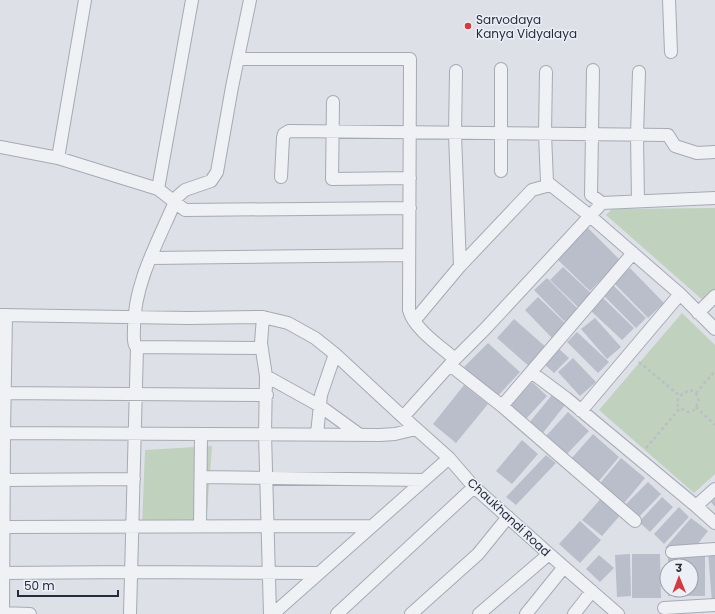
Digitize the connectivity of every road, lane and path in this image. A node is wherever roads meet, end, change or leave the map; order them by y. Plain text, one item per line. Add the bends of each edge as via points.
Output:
1 (85, 0) edge
2 (192, 0) edge
3 (250, 0) edge
4 (669, 0) edge
5 (670, 52) dead end
6 (238, 59) junction
7 (501, 69) dead end
8 (593, 70) dead end
9 (456, 71) dead end
10 (546, 72) dead end
11 (639, 72) dead end
12 (333, 102) dead end
13 (333, 132) junction
14 (410, 134) junction
15 (456, 134) junction
16 (500, 134) junction
17 (545, 134) junction
18 (592, 134) junction
19 (637, 135) junction
20 (0, 147) edge
21 (715, 152) edge
22 (58, 158) junction
23 (501, 171) dead end
24 (281, 177) dead end
25 (410, 178) junction
26 (550, 184) junction
27 (158, 189) junction
28 (715, 198) edge
29 (638, 201) junction
30 (175, 203) junction
31 (602, 203) junction
32 (410, 208) junction
33 (590, 216) junction
34 (633, 254) junction
35 (409, 255) junction
36 (151, 258) junction
37 (460, 266) junction
38 (680, 294) junction
39 (715, 296) edge
40 (698, 312) junction
41 (3, 315) edge
42 (134, 317) junction
43 (263, 317) junction
44 (414, 321) junction
45 (715, 329) edge
46 (137, 347) junction
47 (262, 348) junction
48 (335, 354) junction
49 (629, 355) junction
50 (452, 362) junction
51 (715, 371) edge
52 (531, 372) junction
53 (266, 376) junction
54 (696, 393) junction
55 (2, 394) edge
56 (136, 394) junction
57 (267, 395) junction
58 (680, 396) junction
59 (320, 406) junction
60 (502, 406) junction
61 (696, 407) junction
62 (680, 408) junction
63 (581, 411) junction
64 (403, 417) junction
65 (715, 425) edge
66 (416, 429) junction
67 (2, 433) edge
68 (136, 434) junction
69 (201, 434) junction
70 (265, 434) junction
71 (317, 434) junction
72 (360, 435) junction
73 (449, 458) junction
74 (638, 458) junction
75 (2, 464) edge
76 (201, 477) junction
77 (266, 478) junction
78 (134, 479) junction
79 (3, 480) junction
80 (424, 480) junction
81 (474, 486) junction
82 (715, 489) edge
83 (2, 502) edge
84 (696, 506) junction
85 (508, 517) junction
86 (635, 521) dead end
87 (715, 523) edge
88 (133, 526) junction
89 (200, 526) junction
90 (268, 526) junction
91 (372, 526) junction
92 (2, 530) edge
93 (715, 549) edge
94 (672, 552) dead end
95 (549, 554) junction
96 (564, 567) junction
97 (132, 572) junction
98 (269, 572) junction
99 (1, 573) edge
100 (319, 573) junction
101 (592, 592) junction
102 (715, 604) edge
103 (664, 608) dead end
104 (0, 614) edge
105 (3, 614) edge
106 (30, 614) edge
107 (130, 614) edge
108 (272, 614) edge
109 (337, 614) edge
110 (410, 614) edge
111 (479, 614) edge
112 (526, 614) edge
113 (574, 614) edge
114 (618, 614) edge

1 - 22 street
2 - 27 street
3 - 6 street
4 - 5 street
6 - 14 street via 410,59
6 - 30 street via 217,172 211,181 185,190
7 - 16 street
8 - 18 street
9 - 15 street
10 - 17 street
11 - 19 street
12 - 13 street
13 - 14 street
13 - 24 street via 289,131 284,134
13 - 25 street via 332,179
14 - 15 street
14 - 25 street
15 - 16 street
15 - 37 street
16 - 17 street
16 - 23 street
17 - 18 street
17 - 26 street via 547,182
18 - 19 street
18 - 31 street via 591,195
19 - 21 street via 668,135 675,146 697,153
19 - 29 street
20 - 22 street
22 - 27 street
25 - 32 street
26 - 33 street
26 - 37 street via 532,190
27 - 30 street
28 - 29 street
29 - 31 street
30 - 32 street via 184,210
30 - 36 street
31 - 33 street
32 - 35 street
33 - 34 street
33 - 50 street
34 - 38 street
34 - 52 street
35 - 36 street
35 - 44 street via 409,310
36 - 42 street via 140,286
37 - 44 street
38 - 40 street
38 - 49 street
39 - 40 street
40 - 45 street
41 - 42 street, Chaukhandi Road
41 - 55 street
42 - 43 street, Chaukhandi Road
42 - 46 street via 134,340
43 - 47 street
43 - 48 street, Chaukhandi Road via 288,323 315,338
44 - 50 street
46 - 47 street
46 - 56 street
47 - 53 street
48 - 59 street via 321,395
48 - 64 street, Chaukhandi Road
49 - 58 path
49 - 63 street
50 - 60 street
50 - 64 street
51 - 54 path
52 - 60 street
52 - 63 street
53 - 57 street
53 - 59 street
54 - 58 path via 691,390
54 - 61 path via 699,402
55 - 56 street
55 - 67 street
56 - 57 street
56 - 68 street
57 - 70 street
58 - 62 path via 677,401
59 - 71 street
59 - 72 street
60 - 86 street
61 - 62 path via 688,412
61 - 65 path
62 - 74 path
63 - 74 street
64 - 66 street, Chaukhandi Road
66 - 72 street via 395,434
66 - 73 street, Chaukhandi Road
67 - 68 street
67 - 75 street
68 - 69 street
68 - 78 street
69 - 70 street
69 - 76 street
70 - 71 street
70 - 77 street
71 - 72 street
73 - 80 street
73 - 81 street, Chaukhandi Road
74 - 84 street
75 - 79 street
76 - 77 street
76 - 89 street
77 - 80 street
77 - 90 street
78 - 79 street
78 - 88 street
79 - 83 street
80 - 91 street
81 - 85 street, Chaukhandi Road
81 - 109 street
82 - 84 street
83 - 92 street
84 - 87 street
85 - 95 street, Chaukhandi Road
85 - 110 street via 478,554
88 - 89 street
88 - 92 street
88 - 97 street
89 - 90 street
90 - 91 street
90 - 98 street
91 - 100 street
92 - 99 street
93 - 94 street
95 - 96 street, Chaukhandi Road
95 - 111 street
96 - 101 street, Chaukhandi Road
96 - 112 street
97 - 98 street
97 - 99 street
97 - 107 street
98 - 100 street
98 - 108 street
99 - 105 street
100 - 108 street
101 - 113 street
101 - 114 street, Chaukhandi Road
102 - 103 street
104 - 105 street
105 - 106 street

